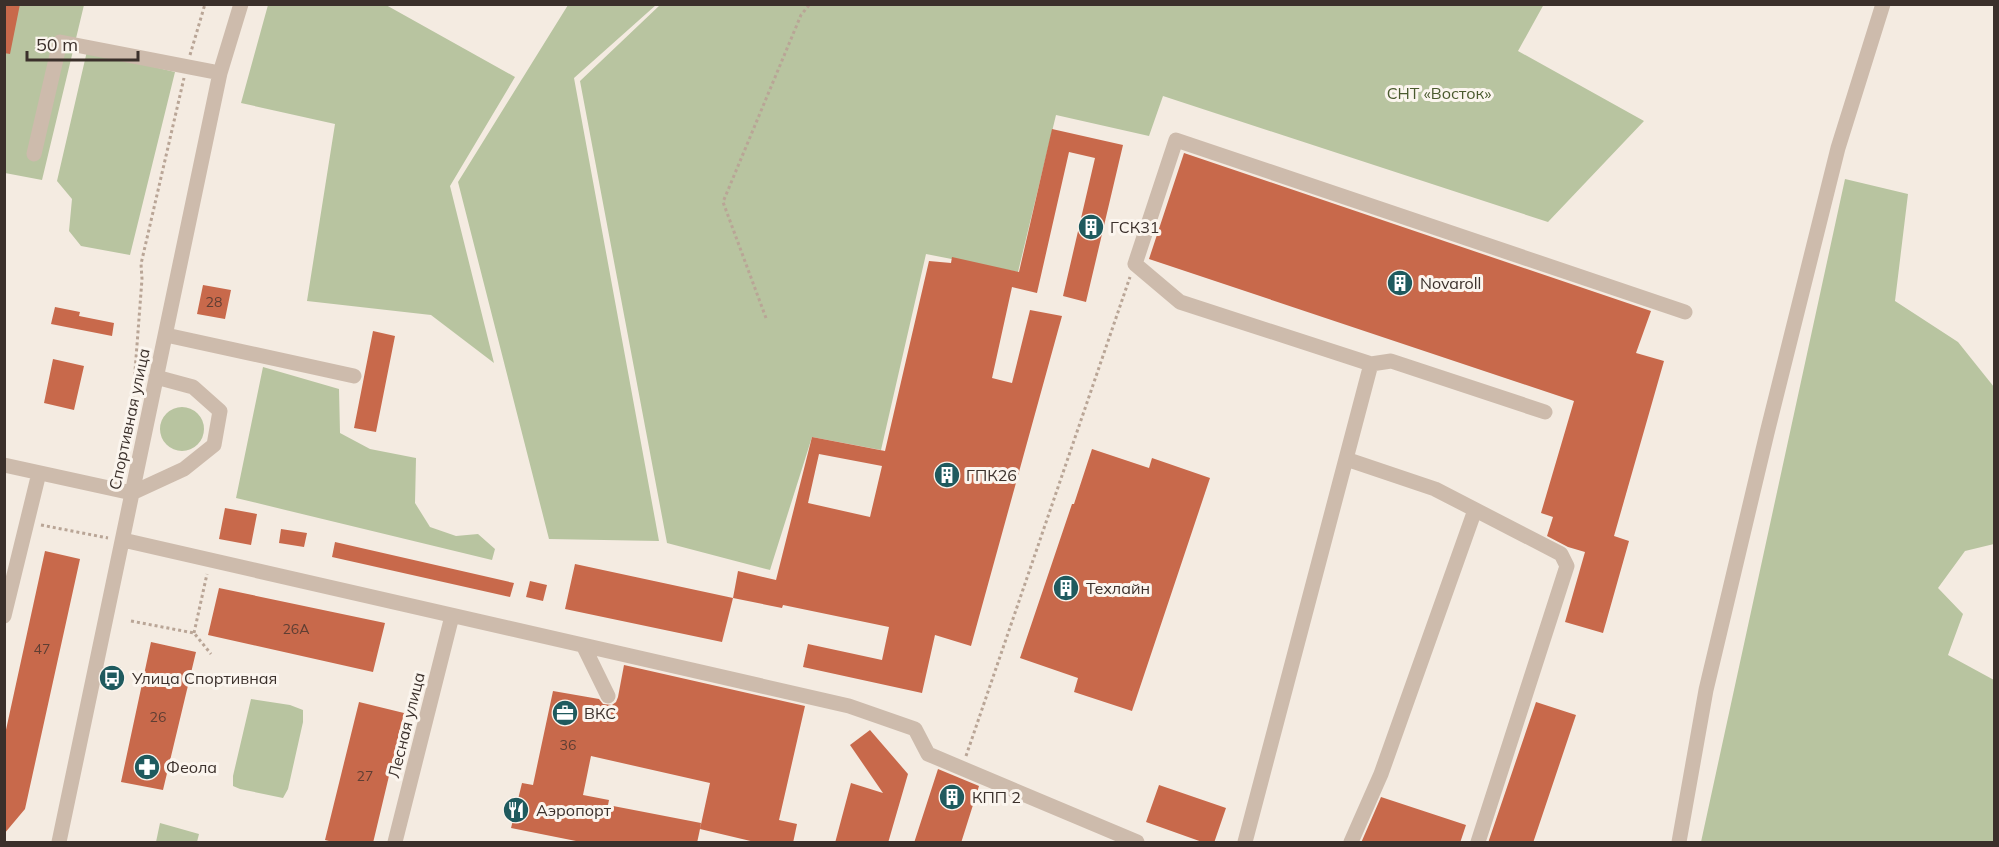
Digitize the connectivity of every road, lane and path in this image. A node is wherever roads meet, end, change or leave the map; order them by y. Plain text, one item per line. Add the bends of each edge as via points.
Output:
1 (205, 4) edge
2 (241, 4) edge
3 (810, 4) edge
4 (1883, 4) edge
5 (186, 68) junction
6 (220, 73) junction
7 (34, 154) dead end
8 (1134, 264) junction
9 (1685, 312) dead end
10 (766, 318) dead end
11 (166, 335) junction
12 (1371, 364) junction
13 (354, 376) dead end
14 (156, 377) junction
15 (1545, 412) dead end
16 (128, 434) dead end
17 (1346, 459) junction
18 (4, 465) edge
19 (39, 473) junction
20 (132, 493) junction
21 (1475, 510) junction
22 (27, 522) junction
23 (106, 538) dead end
24 (123, 540) junction
25 (11, 559) edge
26 (210, 561) junction
27 (4, 616) edge
28 (452, 616) junction
29 (131, 621) dead end
30 (194, 633) junction
31 (583, 645) junction
32 (211, 654) dead end
33 (608, 696) dead end
34 (962, 768) junction
35 (59, 843) edge
36 (395, 843) edge
37 (1137, 843) edge
38 (1245, 843) edge
39 (1351, 843) edge
40 (1478, 843) edge
41 (1679, 843) edge

1 - 5 path
2 - 6 street, Спортивная улица
3 - 10 path via 801,15 723,202
4 - 41 street via 1838,148 1767,433 1706,690
5 - 6 street
5 - 7 street via 60,42
5 - 16 path via 141,264
6 - 11 street, Спортивная улица
8 - 9 street via 1176,140
8 - 12 street via 1180,302
8 - 34 path
11 - 13 street
11 - 14 street, Спортивная улица
12 - 15 street via 1391,361
12 - 17 street
14 - 20 street, Спортивная улица
14 - 20 street via 193,387 220,411 214,445 184,469
17 - 21 street via 1435,489
17 - 38 street
18 - 19 street
19 - 20 street
19 - 22 street
20 - 24 street, Спортивная улица
21 - 39 street via 1381,774
21 - 40 street via 1561,554 1567,566
22 - 23 path
22 - 25 street
24 - 26 street
24 - 35 street, Спортивная улица
25 - 27 street
26 - 28 street
26 - 30 path
28 - 31 street
28 - 36 street, Лесная улица
29 - 30 path
30 - 32 path
31 - 33 street
31 - 34 street via 849,706 915,729 928,754
34 - 37 street

